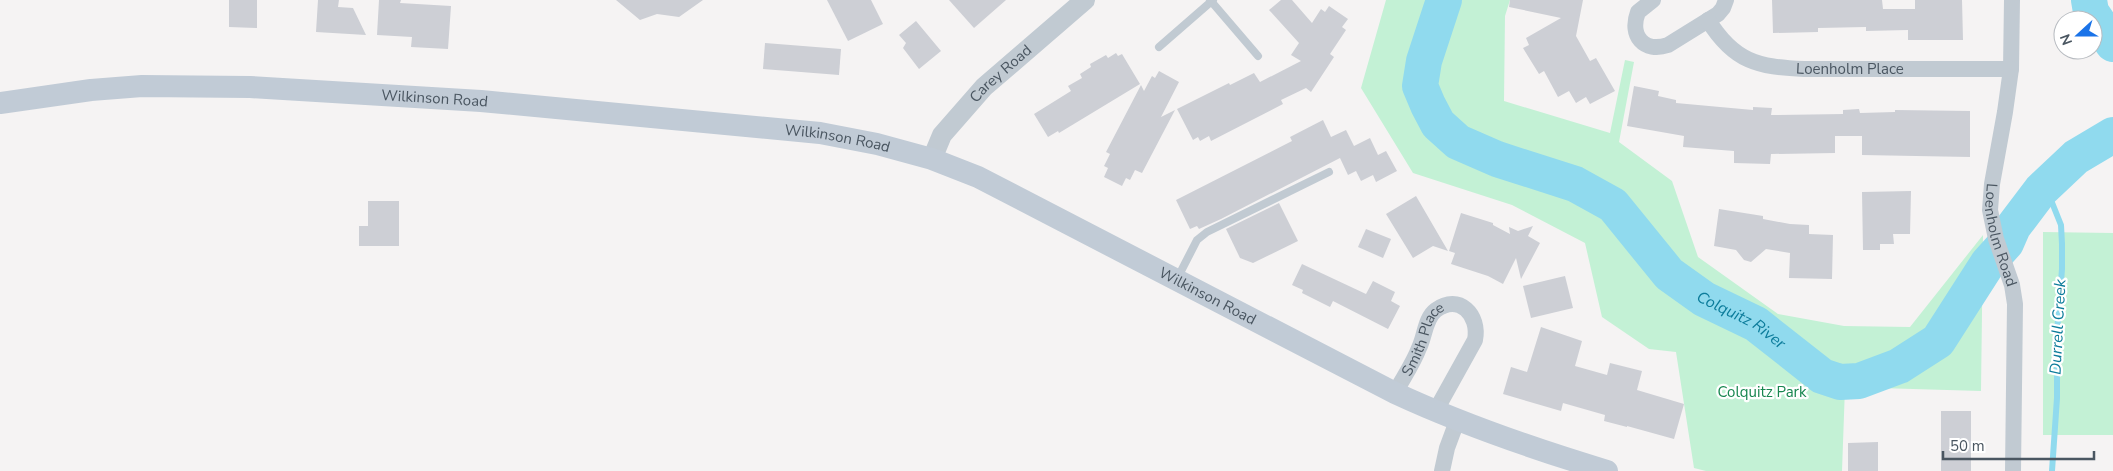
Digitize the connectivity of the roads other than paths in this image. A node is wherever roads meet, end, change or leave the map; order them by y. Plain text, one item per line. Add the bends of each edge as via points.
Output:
1 (1085, 0) edge
2 (1211, 0) edge
3 (1653, 0) edge
4 (1726, 0) edge
5 (2012, 0) edge
6 (1708, 20) junction
7 (1159, 47) dead end
8 (1258, 56) dead end
9 (2011, 69) junction
10 (0, 103) edge
11 (932, 159) junction
12 (1329, 172) dead end
13 (1177, 279) junction
14 (1395, 393) junction
15 (1435, 412) junction
16 (1457, 421) junction
17 (1442, 471) edge
18 (1607, 471) edge
19 (2013, 471) edge

1 - 11 street, Carey Road via 984,87 942,136
2 - 7 lane
2 - 8 lane
3 - 6 street via 1638,12 1634,29 1638,37 1652,47 1668,45
4 - 6 street via 1724,8
5 - 9 street, Loenholm Road
6 - 9 street, Loenholm Place via 1716,34 1734,51 1750,62 1770,67 1804,70
9 - 19 street, Loenholm Road via 1990,210 2015,304
10 - 11 main road, Wilkinson Road via 142,86 354,92 820,133
11 - 13 main road, Wilkinson Road via 978,177
12 - 13 lane via 1207,232 1197,240
13 - 14 main road, Wilkinson Road
14 - 15 main road, Wilkinson Road
14 - 15 street, Smith Place via 1419,348 1429,317 1444,306 1454,304 1463,307 1476,321 1475,340
15 - 16 main road, Wilkinson Road
16 - 17 street via 1446,448
16 - 18 main road, Wilkinson Road

